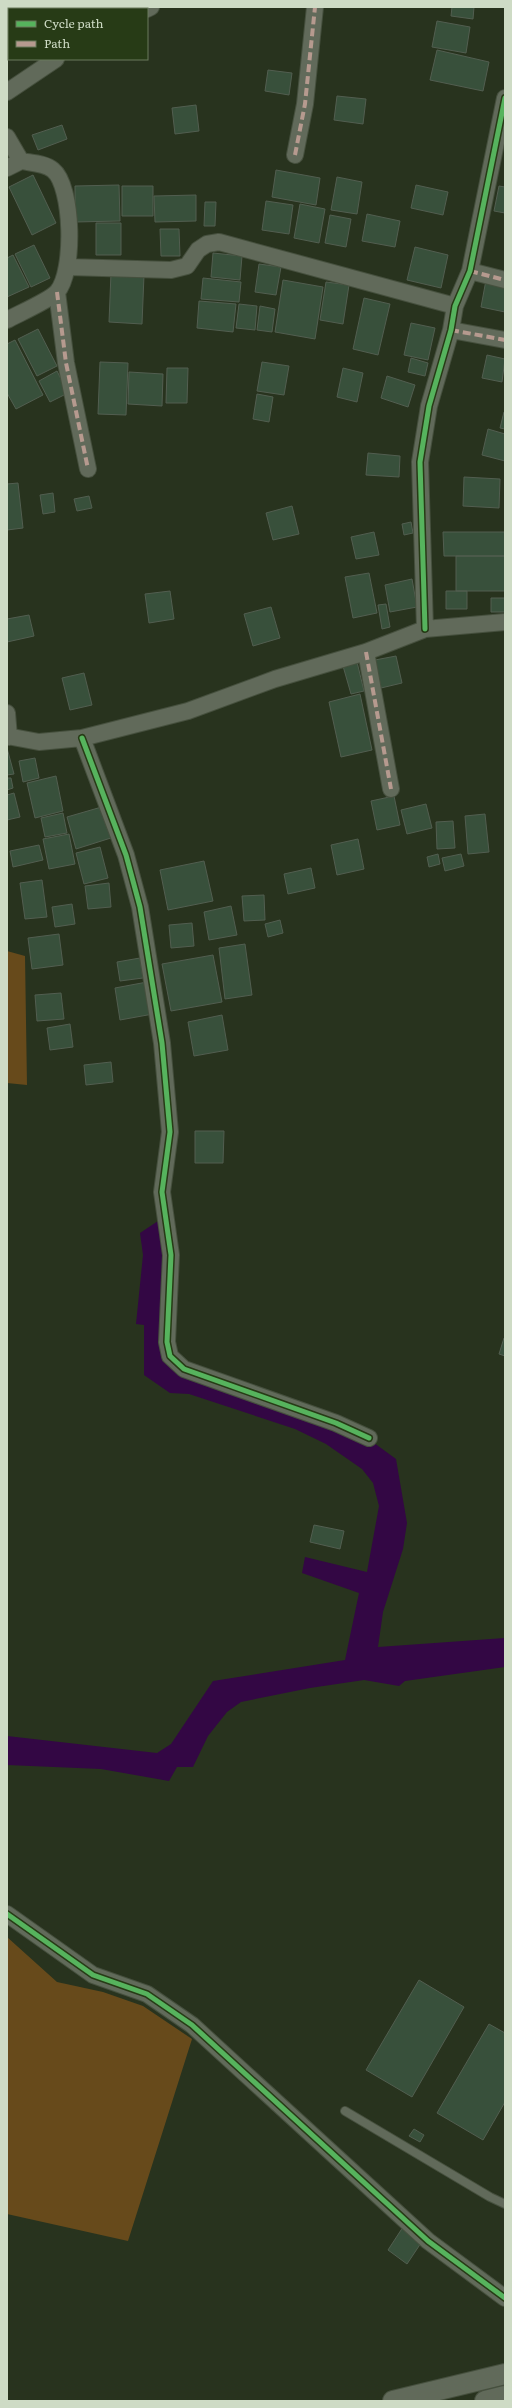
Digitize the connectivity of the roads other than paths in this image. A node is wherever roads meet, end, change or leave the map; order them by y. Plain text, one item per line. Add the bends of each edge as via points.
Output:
1 (315, 7) edge
2 (55, 60) edge
3 (7, 92) edge
4 (505, 98) edge
5 (7, 137) edge
6 (295, 155) dead end
7 (14, 164) edge
8 (68, 267) junction
9 (470, 271) junction
10 (505, 280) edge
11 (57, 292) junction
12 (455, 306) junction
13 (7, 320) edge
14 (451, 330) junction
15 (505, 340) edge
16 (88, 469) dead end
17 (505, 622) edge
18 (425, 629) junction
19 (366, 652) junction
20 (7, 713) edge
21 (8, 736) edge
22 (82, 738) junction
23 (391, 789) dead end
24 (368, 1438) dead end
25 (7, 1914) edge
26 (345, 2111) dead end
27 (505, 2204) edge
28 (505, 2298) edge
29 (505, 2374) edge
30 (505, 2396) edge
31 (393, 2401) edge
32 (485, 2401) edge

1 - 6 street via 305,104
2 - 3 street
4 - 9 street
5 - 7 street
7 - 8 street via 47,166 58,176 70,218
8 - 11 street
8 - 12 street via 171,270 187,266 198,250 207,244 219,242
9 - 10 street
9 - 12 street
11 - 13 street
11 - 16 street via 66,363
12 - 14 street
14 - 15 street
14 - 18 street via 429,406 420,462
17 - 18 street
18 - 19 street
19 - 22 street via 275,679 188,711
19 - 23 street
20 - 21 street
21 - 22 street via 39,742
22 - 24 street via 126,856 140,907 162,1043 170,1132 162,1192 171,1255 167,1342 170,1356 184,1369 336,1423
25 - 28 street via 93,1975 147,1994 192,2025 428,2241
26 - 27 lane
29 - 31 street
30 - 32 street

